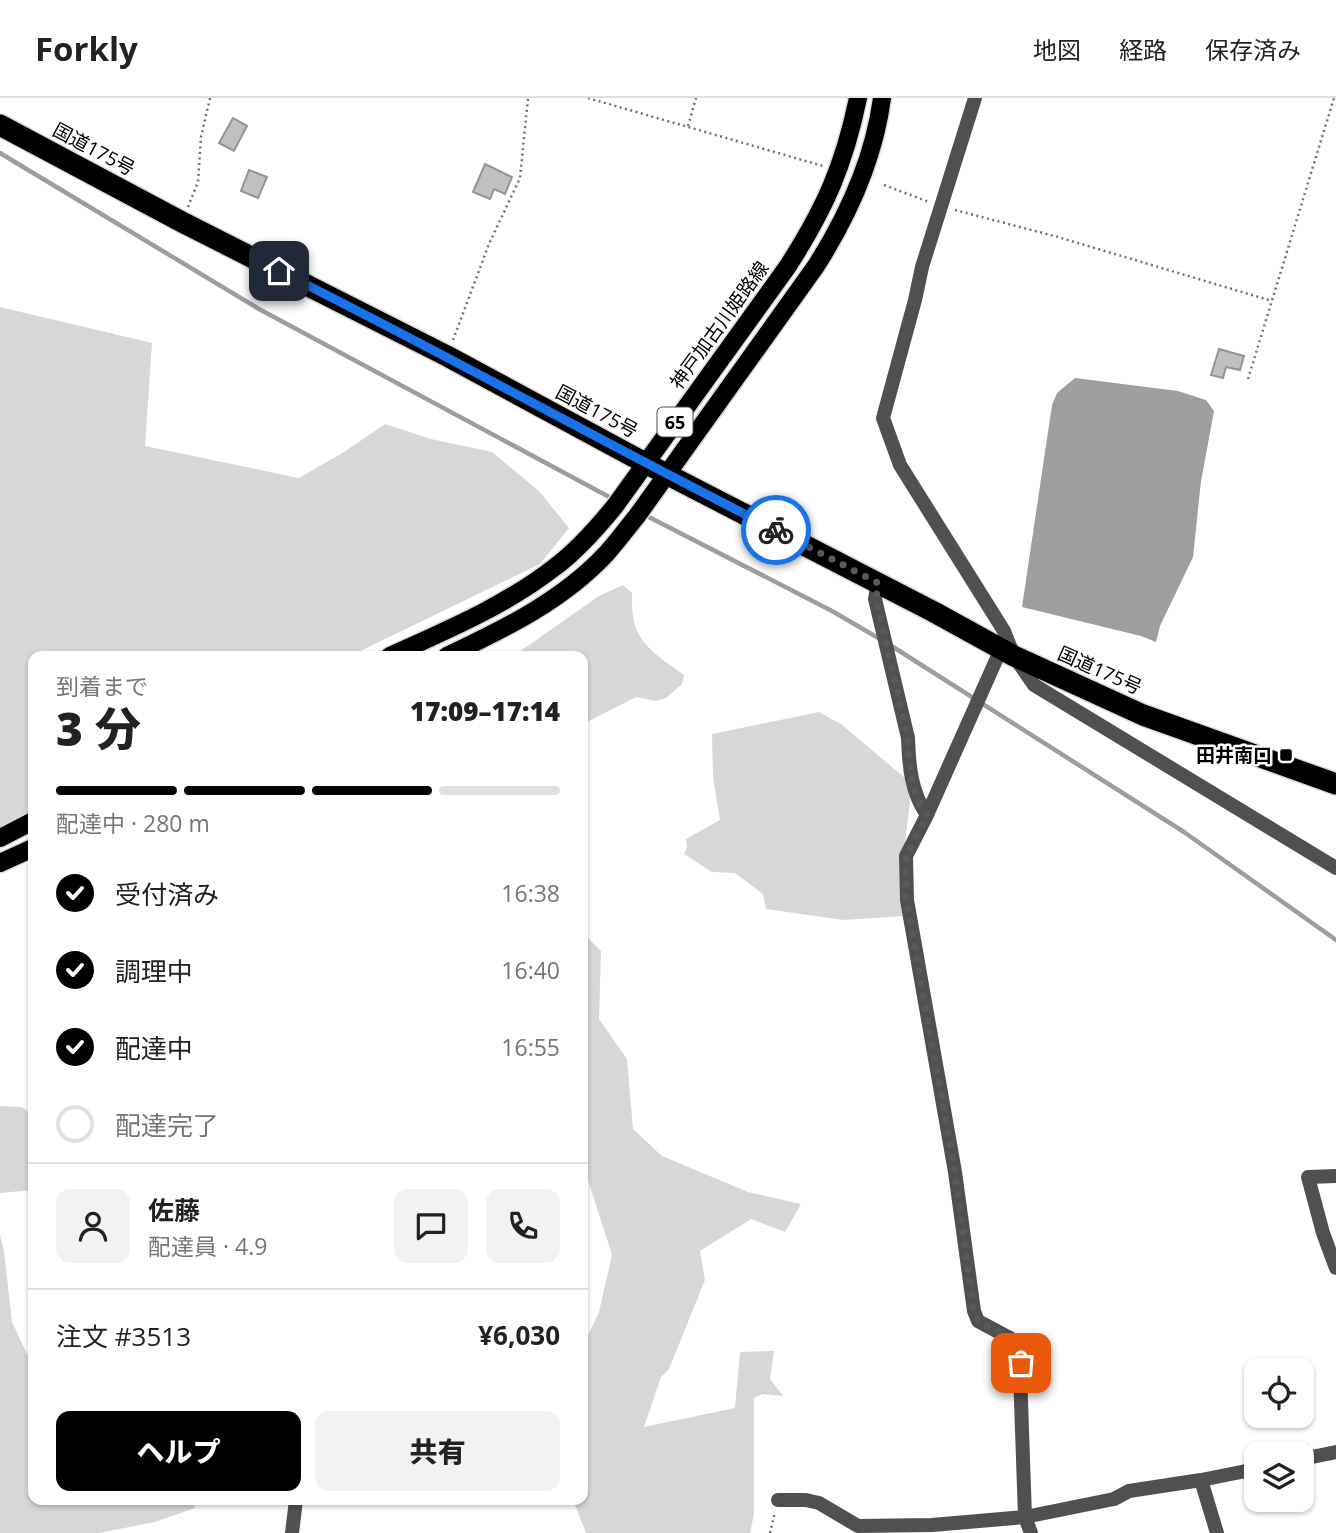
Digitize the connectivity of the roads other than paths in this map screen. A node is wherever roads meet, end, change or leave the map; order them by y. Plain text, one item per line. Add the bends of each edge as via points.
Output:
1 (858, 98) edge
2 (882, 98) edge
3 (975, 98) edge
4 (0, 125) edge
5 (645, 463) junction
6 (666, 474) junction
7 (878, 583) junction
8 (401, 651) edge
9 (457, 651) edge
10 (1008, 652) junction
11 (1336, 784) edge
12 (927, 815) junction
13 (28, 824) edge
14 (0, 838) edge
15 (28, 850) edge
16 (0, 863) edge
17 (1336, 868) edge
18 (1336, 1176) edge
19 (1336, 1268) edge
20 (1336, 1452) edge
21 (1314, 1457) edge
22 (1244, 1471) edge
23 (1201, 1480) junction
24 (778, 1500) road end
25 (295, 1505) edge
26 (1026, 1517) junction
27 (292, 1533) edge
28 (1031, 1533) edge
29 (1217, 1533) edge

1 - 5 main road, 神戸加古川姫路線 / 65 via 837,178 813,227
2 - 6 main road, 65 via 870,153 836,234
3 - 10 street via 922,267 883,418 900,465 1004,631
4 - 5 highway, 国道175号
5 - 6 highway, 国道175号
5 - 8 main road, 神戸加古川姫路線 / 65 via 586,541 555,568 489,611
6 - 7 highway, 国道175号
6 - 9 main road, 65 via 606,554 575,581 517,622
7 - 10 highway, 国道175号
7 - 12 street via 876,599 908,738 916,799
10 - 11 highway, 国道175号 via 1143,715
10 - 12 street
10 - 17 street via 1034,685
12 - 26 street via 906,856 906,900 948,1131 974,1311 978,1321 1020,1343
13 - 14 main road
15 - 16 main road
18 - 19 street via 1308,1177
20 - 21 street
22 - 23 street
23 - 26 street via 1129,1491 1114,1499
23 - 29 street
24 - 26 street via 819,1503 858,1526
25 - 27 street
26 - 28 street

